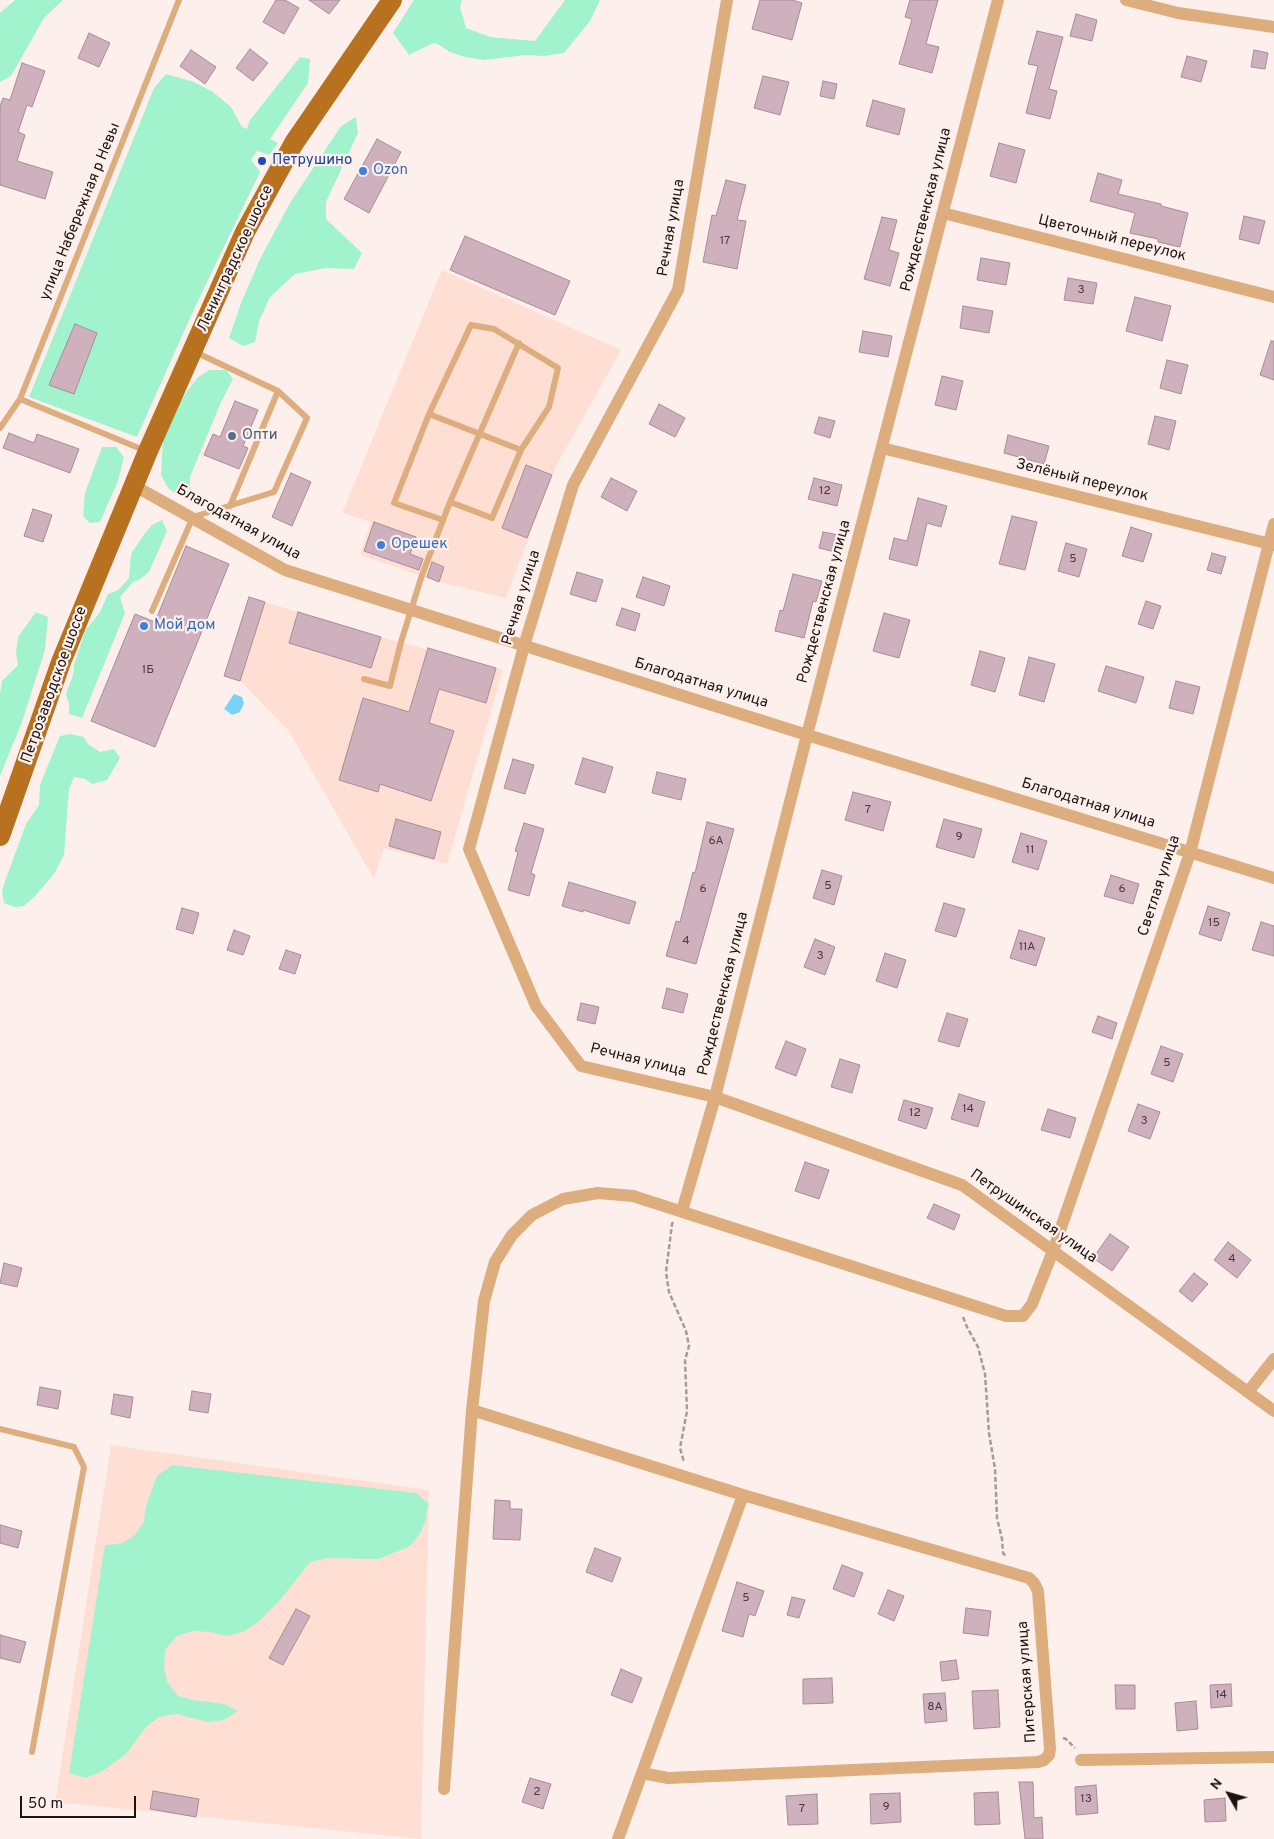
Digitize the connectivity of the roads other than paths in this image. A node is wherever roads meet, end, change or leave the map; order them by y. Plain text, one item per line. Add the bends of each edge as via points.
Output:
1 (178, 0) edge
2 (392, 0) edge
3 (728, 0) edge
4 (998, 0) edge
5 (1126, 0) edge
6 (1274, 27) edge
7 (943, 213) junction
8 (1274, 297) edge
9 (519, 343) junction
10 (193, 351) junction
11 (278, 392) junction
12 (20, 399) junction
13 (430, 414) junction
14 (0, 428) edge
15 (480, 434) junction
16 (882, 448) junction
17 (521, 450) junction
18 (148, 451) junction
19 (133, 485) junction
20 (450, 502) junction
21 (230, 506) junction
22 (193, 517) junction
23 (443, 520) junction
24 (1274, 524) edge
25 (113, 536) joint
26 (1271, 544) edge
27 (412, 609) junction
28 (152, 611) dead end
29 (524, 646) junction
30 (364, 679) dead end
31 (807, 735) junction
32 (0, 836) edge
33 (1190, 853) junction
34 (1274, 878) edge
35 (715, 1096) junction
36 (682, 1211) junction
37 (1053, 1251) junction
38 (1274, 1359) edge
39 (1248, 1392) junction
40 (472, 1410) junction
41 (1274, 1411) edge
42 (0, 1430) edge
43 (742, 1495) junction
44 (32, 1752) dead end
45 (1274, 1757) edge
46 (1081, 1760) road end
47 (642, 1773) junction
48 (444, 1789) dead end
49 (618, 1839) edge

1 - 12 lane, улица Набережная р Невы
2 - 10 main road, Ленинградское шоссе via 294,143 245,232
3 - 29 street, Речная улица via 678,290 573,485
4 - 7 street, Рождественская улица
5 - 6 street via 1178,13
7 - 8 street, Цветочный переулок
7 - 16 street, Рождественская улица
9 - 13 lane via 494,329 471,325
9 - 15 lane
9 - 17 lane via 558,368 549,407
10 - 11 lane
10 - 18 main road, Ленинградское шоссе
11 - 21 lane
11 - 21 lane via 307,418 274,492
12 - 14 lane, улица Набережная р Невы
12 - 18 lane
13 - 15 lane
13 - 23 lane via 394,503
15 - 17 lane
15 - 20 lane
16 - 26 street, Зелёный переулок
16 - 31 street, Рождественская улица
17 - 20 lane via 492,518
18 - 19 main road, Ленинградское шоссе
19 - 22 street, Благодатная улица
19 - 25 main road, Ленинградское шоссе
20 - 23 lane
21 - 22 lane
22 - 27 street, Благодатная улица via 285,570
22 - 28 lane
23 - 27 lane
24 - 26 street, Светлая улица
25 - 32 main road, Петрозаводское шоссе via 61,662
26 - 33 street, Светлая улица
27 - 29 street, Благодатная улица
27 - 30 lane via 390,686
29 - 31 street, Благодатная улица
29 - 35 street, Речная улица via 469,849 536,1006 581,1066
31 - 33 street, Благодатная улица
31 - 35 street, Рождественская улица
33 - 34 street, Благодатная улица
33 - 37 street, Светлая улица
35 - 36 street, Рождественская улица
35 - 37 street, Петрушинская улица via 962,1185
36 - 37 street, Светлая улица via 1006,1316 1023,1316 1032,1304
36 - 40 street via 633,1196 598,1193 563,1199 532,1215 512,1235 495,1262 484,1301
37 - 39 street, Петрушинская улица
38 - 39 street
39 - 41 street, Петрушинская улица
40 - 43 street, Питерская улица
40 - 48 street
42 - 44 lane via 74,1446 84,1467
43 - 47 street
43 - 47 street, Питерская улица via 1029,1578 1038,1591 1049,1755 1038,1762 668,1778
45 - 46 street
47 - 49 street

